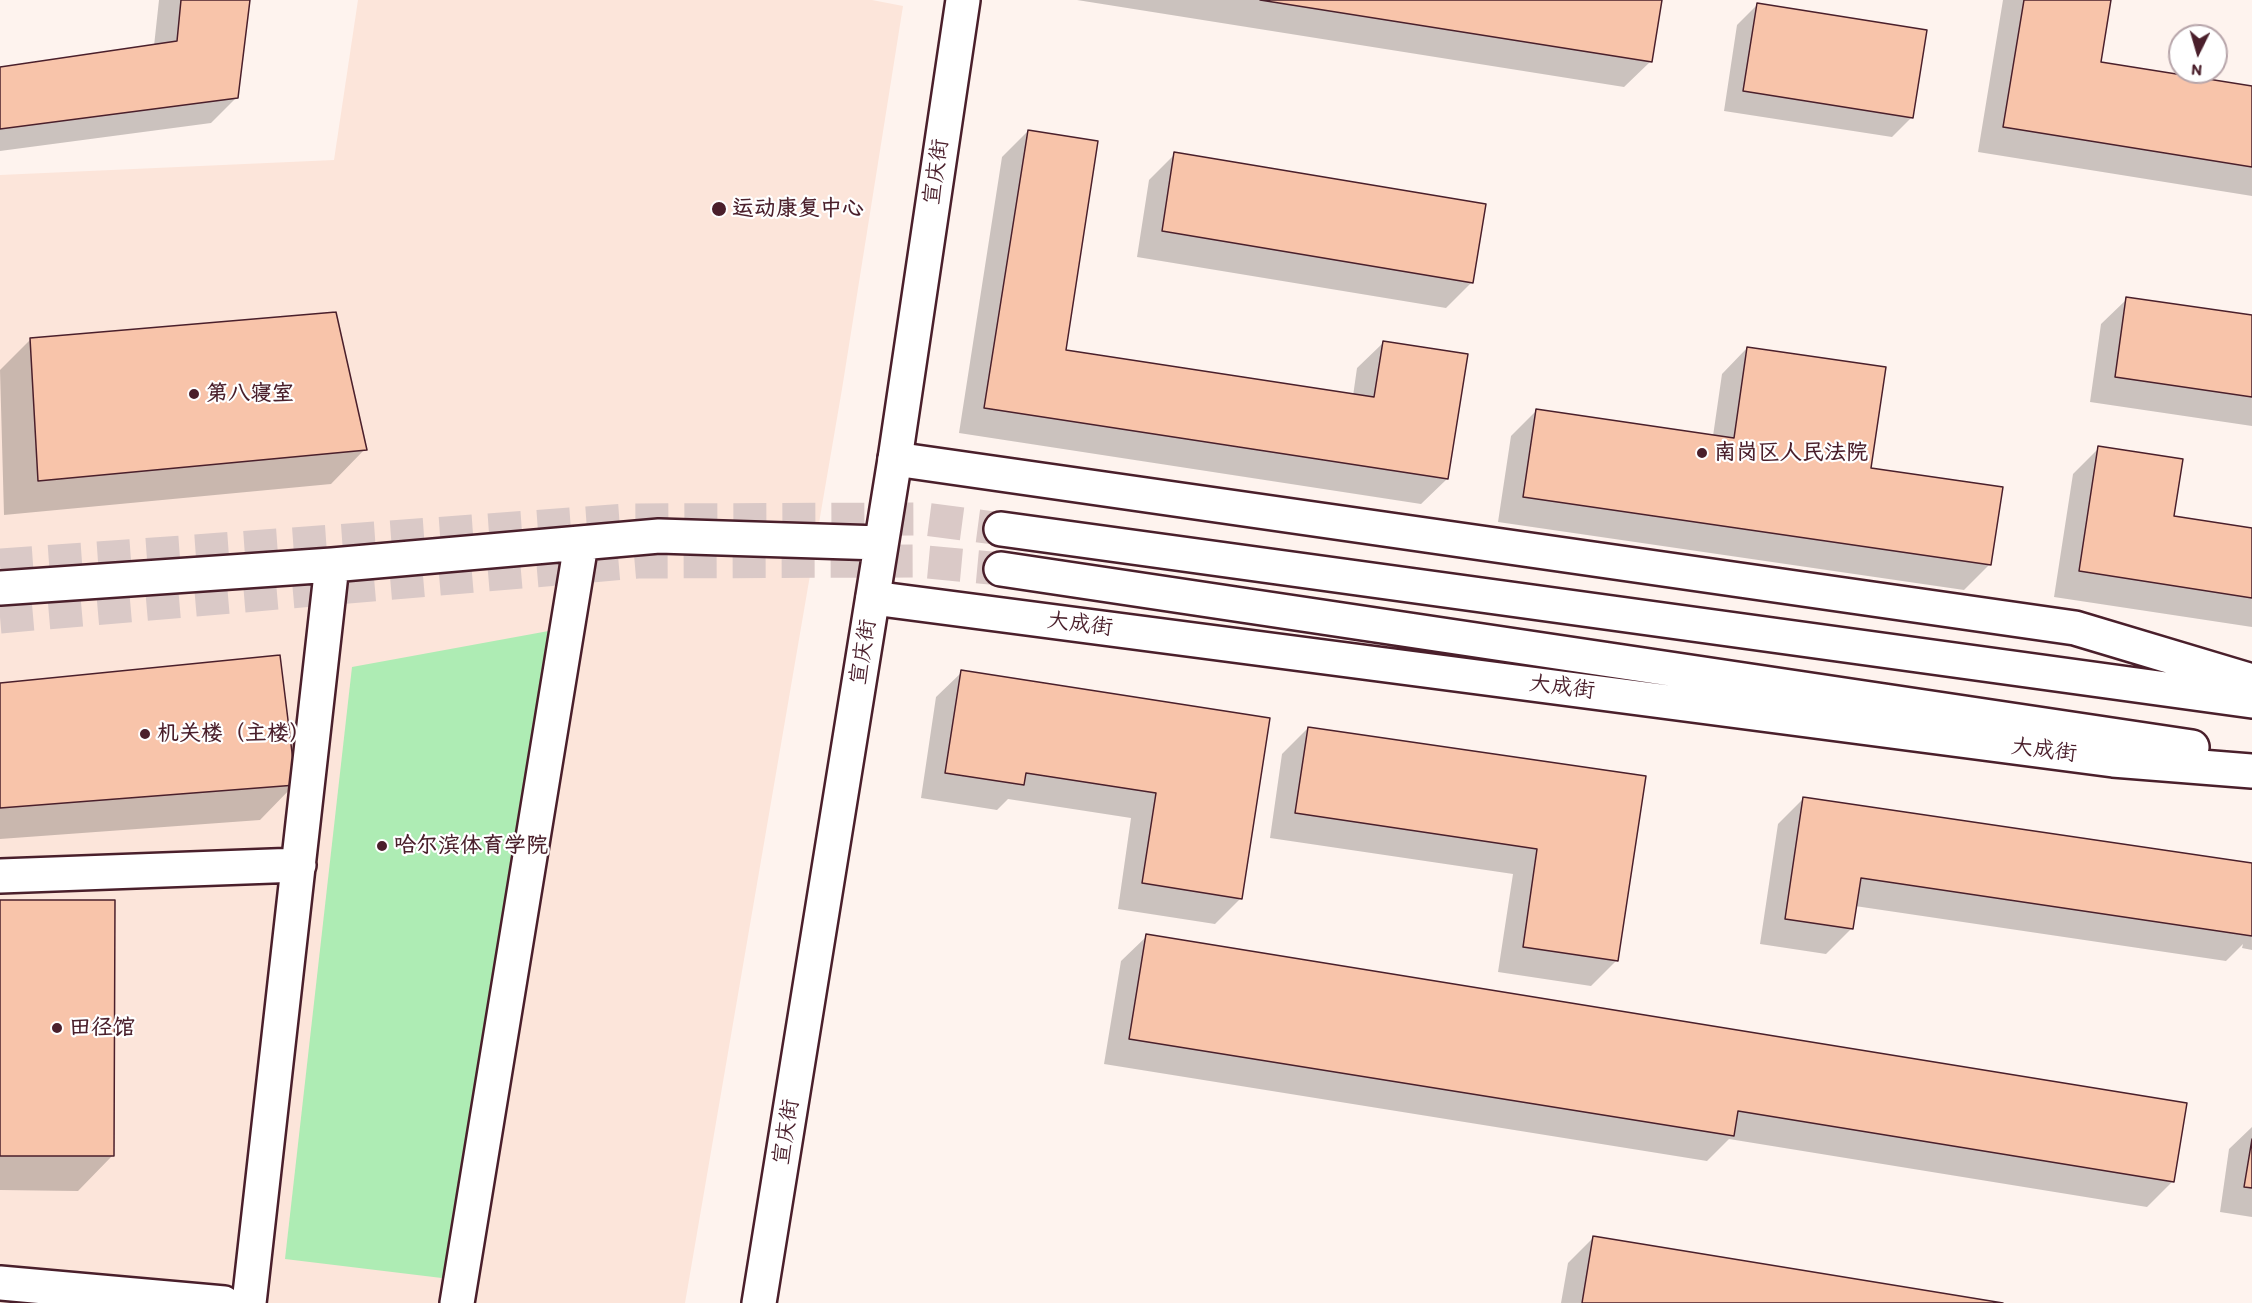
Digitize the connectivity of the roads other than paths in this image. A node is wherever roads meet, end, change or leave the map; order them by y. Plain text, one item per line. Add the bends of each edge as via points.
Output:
1 (963, 0) edge
2 (895, 459) junction
3 (1001, 529) tunnel mouth
4 (881, 543) junction
5 (581, 544) junction
6 (332, 565) junction
7 (1001, 569) tunnel mouth
8 (0, 588) edge
9 (873, 598) junction
10 (2252, 681) edge
11 (2252, 701) edge
12 (2252, 756) edge
13 (2252, 771) edge
14 (299, 865) junction
15 (0, 876) edge
16 (0, 1283) edge
17 (101, 1298) edge
18 (224, 1303) edge
19 (249, 1303) edge
20 (457, 1303) edge
21 (759, 1303) edge

1 - 2 main road, 宣庆街
2 - 4 main road, 宣庆街
2 - 10 main road via 2075,628
3 - 11 main road
4 - 5 main road via 659,536
4 - 9 main road, 宣庆街
5 - 6 main road
5 - 20 main road
6 - 8 main road
6 - 14 main road
7 - 12 main road, 大成街
9 - 13 main road, 大成街 via 2113,760
9 - 21 main road, 宣庆街
14 - 15 main road
14 - 19 main road
16 - 17 main road
17 - 18 main road

